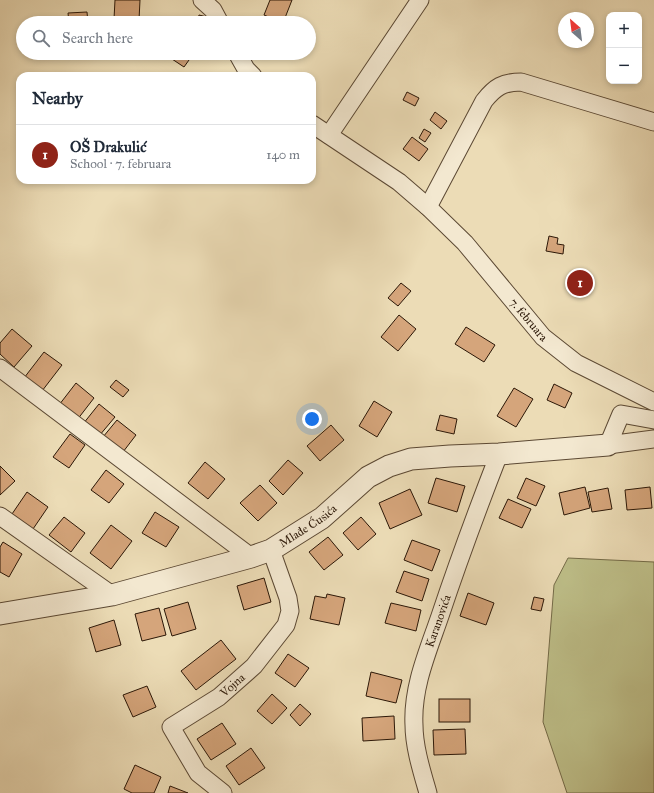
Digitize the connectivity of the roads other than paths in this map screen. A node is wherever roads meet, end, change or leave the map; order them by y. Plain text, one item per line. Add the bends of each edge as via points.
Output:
1 (202, 0) edge
2 (420, 0) edge
3 (216, 16) edge
4 (241, 60) edge
5 (249, 72) edge
6 (654, 122) edge
7 (316, 127) edge
8 (329, 135) junction
9 (428, 207) junction
10 (0, 368) edge
11 (654, 402) edge
12 (654, 420) edge
13 (654, 439) edge
14 (608, 445) junction
15 (499, 454) junction
16 (0, 516) edge
17 (271, 550) junction
18 (251, 557) junction
19 (112, 595) junction
20 (0, 614) edge
21 (223, 793) edge
22 (428, 793) edge

1 - 3 street
2 - 8 street
4 - 5 street
6 - 9 street via 521,82 499,86 484,101
7 - 8 street, 7. februara
8 - 9 street, 7. februara via 399,182
9 - 11 street, 7. februara via 464,243 542,337 576,363
10 - 18 street
12 - 14 street via 621,414
13 - 14 street, Mlađe Ćusića
14 - 15 street, Mlađe Ćusića
15 - 17 street, Mlađe Ćusića via 411,459 389,466 368,477 322,518
15 - 22 street, Karanovića via 451,583 416,690 414,725
16 - 19 street
17 - 18 street, Mlađe Ćusića
17 - 21 street, Vojna via 288,598 290,611 286,625 254,666 225,692 171,727 198,773
18 - 19 street, Mlađe Ćusića
19 - 20 street, Mlađe Ćusića

